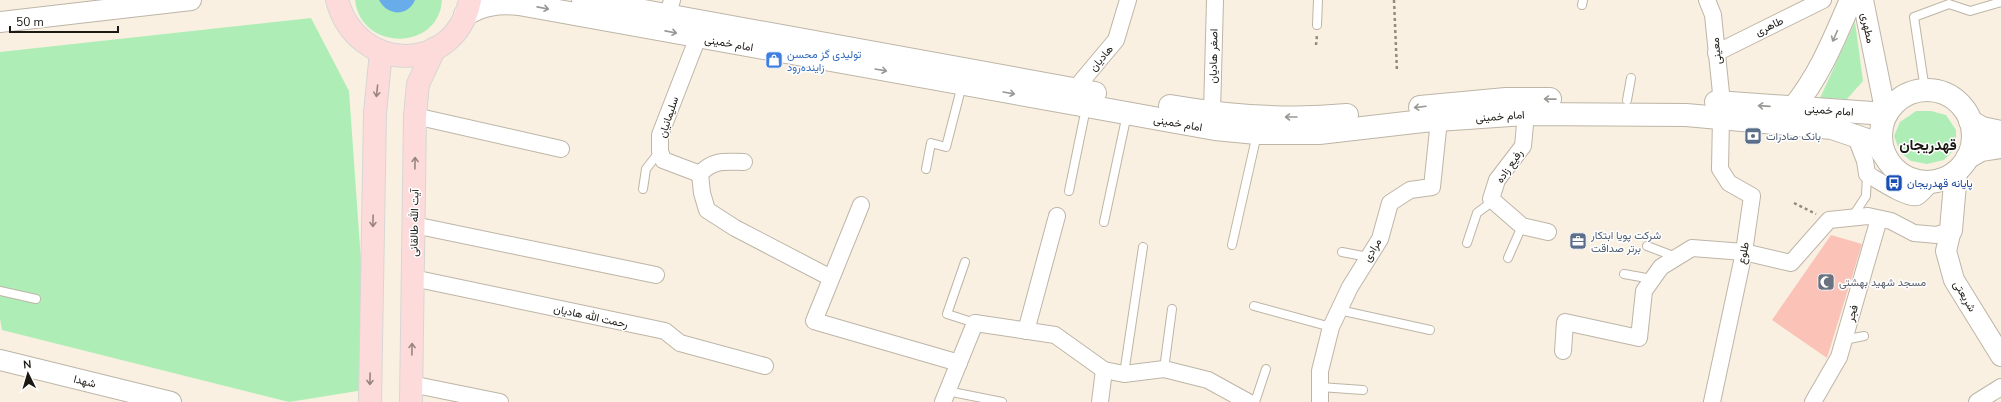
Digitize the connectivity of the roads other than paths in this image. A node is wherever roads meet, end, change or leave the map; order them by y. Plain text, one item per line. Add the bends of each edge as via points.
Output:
1 (190, 0) edge
2 (337, 0) edge
3 (583, 0) edge
4 (1128, 0) edge
5 (1215, 0) edge
6 (1318, 0) edge
7 (1706, 0) edge
8 (1823, 0) edge
9 (1851, 0) edge
10 (1863, 0) edge
11 (2001, 2) edge
12 (122, 4) edge
13 (670, 7) edge
14 (468, 8) edge
15 (0, 22) edge
16 (1317, 25) dead end
17 (698, 37) junction
18 (435, 48) junction
19 (381, 52) junction
20 (1716, 53) junction
21 (1631, 78) dead end
22 (962, 84) junction
23 (1925, 90) junction
24 (1077, 100) junction
25 (1627, 100) junction
26 (1793, 108) junction
27 (1891, 108) junction
28 (1722, 110) junction
29 (1212, 112) junction
30 (1127, 114) junction
31 (1526, 114) junction
32 (415, 116) junction
33 (1440, 120) junction
34 (1970, 121) junction
35 (2001, 132) edge
36 (1257, 133) junction
37 (1854, 135) junction
38 (2001, 147) edge
39 (561, 150) dead end
40 (660, 151) junction
41 (744, 162) dead end
42 (1889, 162) junction
43 (1962, 165) junction
44 (926, 169) dead end
45 (700, 174) junction
46 (1867, 174) junction
47 (1933, 181) junction
48 (643, 189) dead end
49 (1069, 191) dead end
50 (1493, 201) junction
51 (861, 205) dead end
52 (1057, 216) dead end
53 (1853, 216) junction
54 (1879, 219) junction
55 (1104, 222) dead end
56 (414, 225) junction
57 (1522, 226) junction
58 (1951, 230) junction
59 (1548, 232) dead end
60 (1467, 244) dead end
61 (1232, 245) dead end
62 (1647, 246) dead end
63 (1143, 247) dead end
64 (1342, 252) dead end
65 (1744, 252) junction
66 (1368, 257) junction
67 (1676, 257) junction
68 (1508, 258) dead end
69 (965, 262) dead end
70 (1624, 274) dead end
71 (656, 275) dead end
72 (413, 278) junction
73 (831, 278) junction
74 (1652, 279) junction
75 (0, 291) edge
76 (36, 299) dead end
77 (1254, 306) dead end
78 (1172, 309) dead end
79 (1339, 310) junction
80 (975, 322) junction
81 (1331, 327) junction
82 (1026, 330) junction
83 (1430, 330) dead end
84 (1864, 336) dead end
85 (1844, 340) junction
86 (1563, 351) dead end
87 (2001, 356) edge
88 (0, 360) edge
89 (959, 363) junction
90 (765, 366) dead end
91 (1164, 369) junction
92 (1266, 369) dead end
93 (1104, 370) junction
94 (1124, 374) junction
95 (2001, 387) edge
96 (1363, 390) dead end
97 (411, 393) edge
98 (1320, 395) edge
99 (945, 397) edge
100 (1230, 398) edge
101 (171, 402) edge
102 (370, 402) edge
103 (500, 402) edge
104 (1002, 402) edge
105 (1100, 402) edge
106 (1248, 402) edge
107 (1255, 402) edge
108 (1712, 402) edge
109 (1813, 402) edge
110 (1977, 402) edge

1 - 12 street
2 - 19 main road via 342,17 352,32 365,44
3 - 13 main road, امام خمینی
4 - 24 street, هادیان via 1116,40
5 - 29 street, اصغر هادیان
6 - 16 lane
7 - 20 street, معینی via 1713,15
8 - 20 street, طاهری
9 -> 26 main road via 1810,88
10 - 27 street, مطهری via 1873,56
11 - 23 lane via 1970,11 1949,4 1914,17
12 - 15 street
13 - 24 main road, امام خمینی
14 -> 17 main road, امام خمینی via 475,9 503,2
14 - 18 main road via 461,25
17 -> 22 main road, امام خمینی
17 - 40 street, سلیمانیان via 660,135
18 - 19 main road via 418,55 399,56
18 - 32 main road, آیت الله طالقانی via 418,84
19 -> 102 main road via 374,113
20 - 28 street, معینی
21 - 25 lane
22 -> 24 main road, امام خمینی
22 - 44 lane via 946,147 931,142
23 - 27 main road via 1914,92
23 - 34 main road via 1948,95 1957,101
24 - 29 main road, امام خمینی
24 - 30 main road, امام خمینی
24 - 49 lane
25 - 28 main road, امام خمینی
25 -> 29 main road, امام خمینی via 1506,99 1325,117 1269,118
26 - 27 main road, امام خمینی
26 -> 28 main road, امام خمینی
27 - 42 main road via 1881,134
28 - 31 main road, امام خمینی via 1632,114
28 - 37 main road, امام خمینی via 1832,128
28 - 65 street, طلوع via 1720,169 1729,183 1752,196
30 - 36 main road, امام خمینی via 1215,130
30 - 55 lane
31 - 33 main road, امام خمینی
31 - 50 street, رفیع زاده via 1523,146 1497,180 1491,199
32 - 39 street
56 -> 32 main road, آیت الله طالقانی
33 - 36 main road, امام خمینی via 1319,133
33 - 66 street, مرادی via 1432,187 1410,190 1390,203 1380,239
34 - 35 main road via 1982,128
34 - 43 main road via 1973,140
36 - 61 lane
37 - 42 main road, امام خمینی via 1870,141 1880,149
37 - 46 street via 1865,160
38 - 43 main road via 1981,150
40 - 45 street, سلیمانیان via 663,160
40 - 48 lane via 646,169
41 - 45 street via 719,162 707,166
42 - 47 main road via 1908,178
43 - 47 main road via 1945,178
43 - 58 main road
45 - 73 street via 707,210 735,228
46 - 47 street via 1913,197 1918,197
46 - 53 lane via 1866,196
47 - 58 main road
50 - 57 street
50 - 60 lane via 1477,213
51 - 73 street
52 - 82 street
53 - 54 street
53 - 65 street via 1829,220 1791,263
54 - 58 street via 1891,221 1914,233 1937,235
54 - 85 street, فجر
56 - 71 street
56 - 72 main road, آیت الله طالقانی
57 - 59 street
57 - 68 lane
58 - 87 street, شریعتی via 1946,250 1954,280
62 - 67 lane
63 - 94 lane
64 - 66 lane
65 - 67 street via 1692,248
65 - 108 street, طلوع
66 - 79 street, مرادی
67 - 74 street via 1661,266
69 - 80 lane via 947,314
70 - 74 lane
72 - 90 street, رحمت الله هادیان via 665,331 680,343
97 -> 72 main road, آیت الله طالقانی
73 - 89 street via 814,321
74 - 86 street via 1644,291 1639,338 1565,322
75 - 76 lane
77 - 81 lane
78 - 91 lane
79 - 81 street, مرادی
79 - 83 lane
80 - 82 street
80 - 89 street
81 - 98 street, مرادی via 1320,371
82 - 93 street via 1055,335
84 - 85 lane
85 - 109 street, فجر via 1838,358
88 - 101 street, شهدا
89 - 99 street
91 - 94 street
91 - 100 street via 1208,380
92 - 107 lane
93 - 94 street
93 - 105 street
95 - 110 street
96 - 98 lane
97 - 103 street
99 - 104 lane
100 - 106 street

